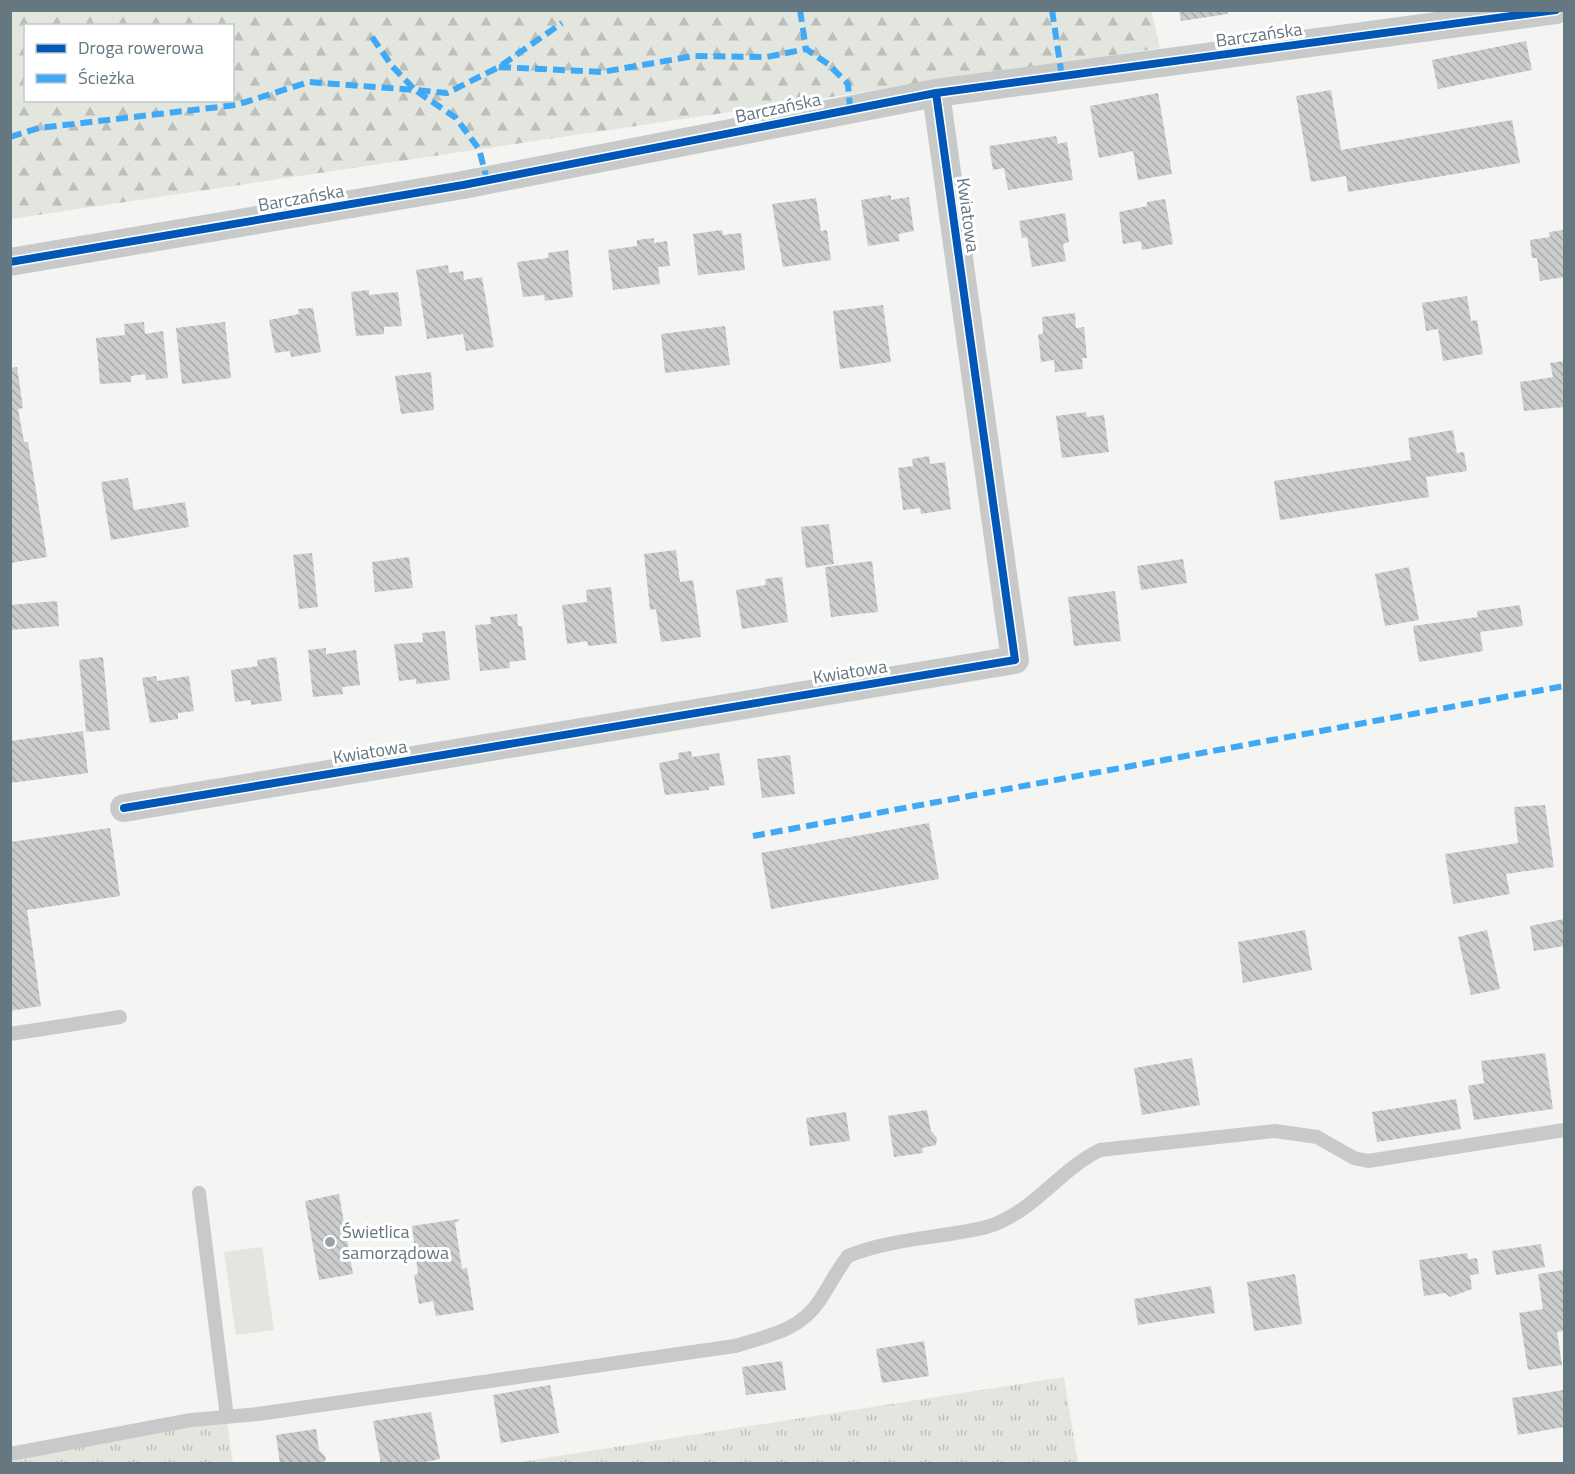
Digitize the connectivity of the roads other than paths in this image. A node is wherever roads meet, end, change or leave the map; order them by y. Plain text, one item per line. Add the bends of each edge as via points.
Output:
1 (1556, 10) edge
2 (936, 93) junction
3 (10, 262) edge
4 (124, 808) dead end
5 (120, 1017) dead end
6 (10, 1034) edge
7 (1564, 1130) edge
8 (199, 1193) dead end
9 (227, 1417) junction
10 (10, 1454) edge

1 - 2 street, Barczańska
2 - 3 street, Barczańska via 463,185
2 - 4 street, Kwiatowa via 1015,660
5 - 6 lane
7 - 9 lane via 1368,1161 1354,1158 1317,1137 1275,1131 1100,1150 1082,1159 1001,1222 848,1256 804,1319 787,1330 735,1346
8 - 9 lane
9 - 10 lane via 191,1420

